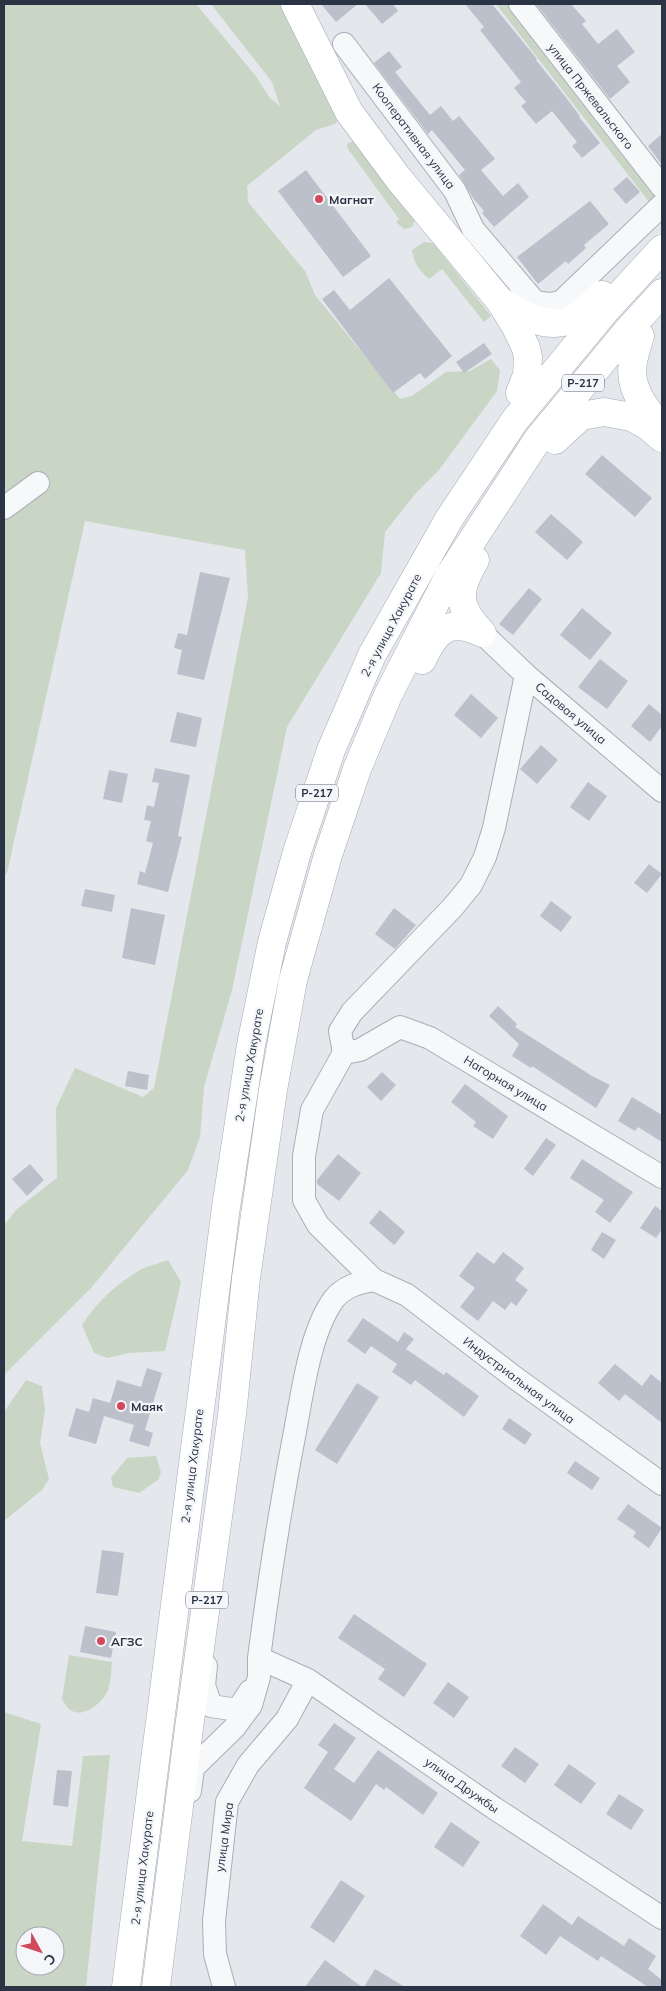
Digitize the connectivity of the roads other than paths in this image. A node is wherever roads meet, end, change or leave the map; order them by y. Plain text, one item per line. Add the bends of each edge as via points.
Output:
1 (295, 4) edge
2 (520, 4) edge
3 (344, 44) dead end
4 (662, 187) edge
5 (662, 205) edge
6 (662, 243) edge
7 (662, 249) edge
8 (662, 293) edge
9 (599, 298) junction
10 (500, 301) junction
11 (662, 311) edge
12 (640, 336) junction
13 (513, 408) junction
14 (662, 433) edge
15 (662, 438) edge
16 (547, 442) junction
17 (38, 482) dead end
18 (5, 512) edge
19 (465, 577) junction
20 (482, 633) junction
21 (431, 640) junction
22 (526, 675) junction
23 (662, 791) edge
24 (283, 1034) junction
25 (344, 1053) junction
26 (662, 1177) edge
27 (374, 1280) junction
28 (662, 1484) edge
29 (220, 1504) junction
30 (259, 1668) junction
31 (308, 1680) junction
32 (662, 1918) edge
33 (126, 1987) edge
34 (156, 1987) edge
35 (162, 1987) edge
36 (223, 1987) edge

1 - 10 main road via 349,112 398,178
2 - 4 street, улица Пржевальского
3 - 5 street, Кооперативная улица via 455,191 473,229 535,302 561,302
6 - 9 main road
7 - 13 main road, 2-я улица Хакурате / Р-217
8 - 16 main road, Р-217 via 598,365
9 - 10 main road via 575,318 546,323 523,316
9 - 13 main road
10 - 13 main road via 521,335 528,357 527,375
11 - 12 main road
12 - 14 main road via 631,375 644,406
12 - 16 main road
13 - 33 main road, 2-я улица Хакурате / Р-217 via 372,656 331,750 294,861 272,942 251,1045 226,1207
15 - 16 main road via 631,417 604,412 581,416
16 - 19 main road
16 - 24 main road, Р-217 via 510,480 449,576 388,695 357,769 328,855 292,980
17 - 18 street
19 - 20 main road via 461,600 466,613
19 - 21 main road
20 - 21 main road via 460,625 444,629
20 - 22 street, Садовая улица
21 - 24 main road via 374,764 317,924
22 - 23 street, Садовая улица
22 - 25 street via 485,857 471,885 453,907 352,1012 340,1031
24 - 29 main road, Р-217 via 247,1268
25 - 26 street, Нагорная улица via 360,1050 400,1027 430,1038
25 - 27 street via 312,1110 304,1156 304,1200 318,1225
27 - 28 street, Индустриальная улица via 407,1295
27 - 30 street via 352,1284 335,1298 317,1333 283,1492
29 - 30 street via 222,1511 204,1685 211,1706 239,1708
29 - 34 main road, Р-217
30 - 31 street, улица Дружбы
30 - 35 street via 251,1705 234,1728 193,1768
31 - 32 street, улица Дружбы
31 - 36 street, улица Мира via 287,1720 248,1765 227,1802 214,1920 215,1954

